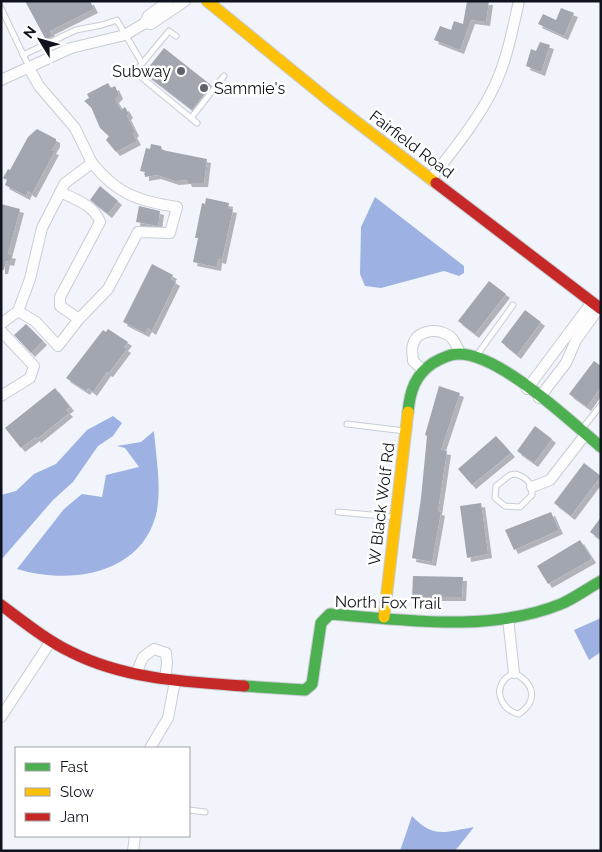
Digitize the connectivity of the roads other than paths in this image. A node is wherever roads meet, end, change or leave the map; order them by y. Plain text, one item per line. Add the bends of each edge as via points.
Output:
1 (168, 1) edge
2 (185, 1) edge
3 (207, 1) edge
4 (519, 1) edge
5 (1, 8) edge
6 (145, 23) junction
7 (126, 35) junction
8 (176, 36) dead end
9 (23, 55) junction
10 (142, 63) junction
11 (29, 68) junction
12 (224, 76) dead end
13 (1, 80) edge
14 (191, 118) junction
15 (198, 123) dead end
16 (92, 163) junction
17 (431, 178) junction
18 (60, 192) junction
19 (513, 305) dead end
20 (597, 306) edge
21 (18, 311) junction
22 (79, 319) junction
23 (1, 324) edge
24 (1, 331) edge
25 (460, 353) junction
26 (476, 358) junction
27 (423, 370) junction
28 (525, 387) junction
29 (1, 396) edge
30 (539, 398) junction
31 (601, 405) edge
32 (347, 424) dead end
33 (405, 431) junction
34 (583, 433) junction
35 (601, 447) edge
36 (532, 487) junction
37 (338, 512) dead end
38 (396, 517) junction
39 (601, 581) edge
40 (1, 605) edge
41 (384, 617) junction
42 (508, 618) junction
43 (51, 641) junction
44 (514, 673) junction
45 (136, 674) junction
46 (170, 680) junction
47 (1, 716) edge
48 (151, 747) edge
49 (190, 810) edge
50 (205, 812) dead end
51 (136, 837) edge
52 (134, 851) edge

1 - 6 street via 148,16
2 - 6 street via 151,24
3 - 17 street, Fairfield Road via 332,103
4 - 17 street via 511,41 492,92 477,118
5 - 9 lane
6 - 7 street
7 - 9 lane via 118,21 76,30
7 - 10 lane
7 - 11 street via 79,45
8 - 10 lane via 169,31
9 - 11 lane
10 - 14 lane via 135,72
11 - 13 street
11 - 16 street via 39,86 75,128
12 - 14 lane
14 - 15 lane
16 - 18 street via 65,183
16 - 22 street via 107,181 131,195 177,207 170,233 138,232 108,289
17 - 20 street, Fairfield Road
18 - 21 street via 42,228 30,279
18 - 22 street via 82,202 98,215 100,222 60,297 60,306
19 - 26 lane
20 - 28 street
20 - 30 street via 566,363
21 - 22 street via 36,322 58,346
21 - 23 street
24 - 29 street via 34,366 30,378
25 - 26 street
25 - 27 street via 442,358
25 - 27 street via 447,334 430,331 420,334 412,344 413,361
26 - 28 street via 490,361
27 - 33 street, W Black Wolf Rd via 413,383
28 - 30 street
30 - 34 street
31 - 34 lane
32 - 33 lane
33 - 38 street, W Black Wolf Rd
34 - 35 street
34 - 36 street via 550,480
36 - 36 lane via 524,477 510,475 496,486 494,492 498,503 520,507 532,496
37 - 38 lane
38 - 41 street, W Black Wolf Rd
39 - 42 street, North Fox Trail via 561,604
40 - 43 street, North Fox Trail
41 - 42 street, North Fox Trail via 414,620
41 - 46 street, North Fox Trail via 330,614 321,623 312,684 304,690
42 - 44 street
43 - 45 street, North Fox Trail via 72,653
43 - 47 street
44 - 44 lane via 504,680 501,692 503,706 519,714 528,708 532,699 530,685
45 - 46 street, North Fox Trail
45 - 46 street via 143,657 154,648 166,653
46 - 48 street via 168,718
49 - 50 lane
51 - 52 street

